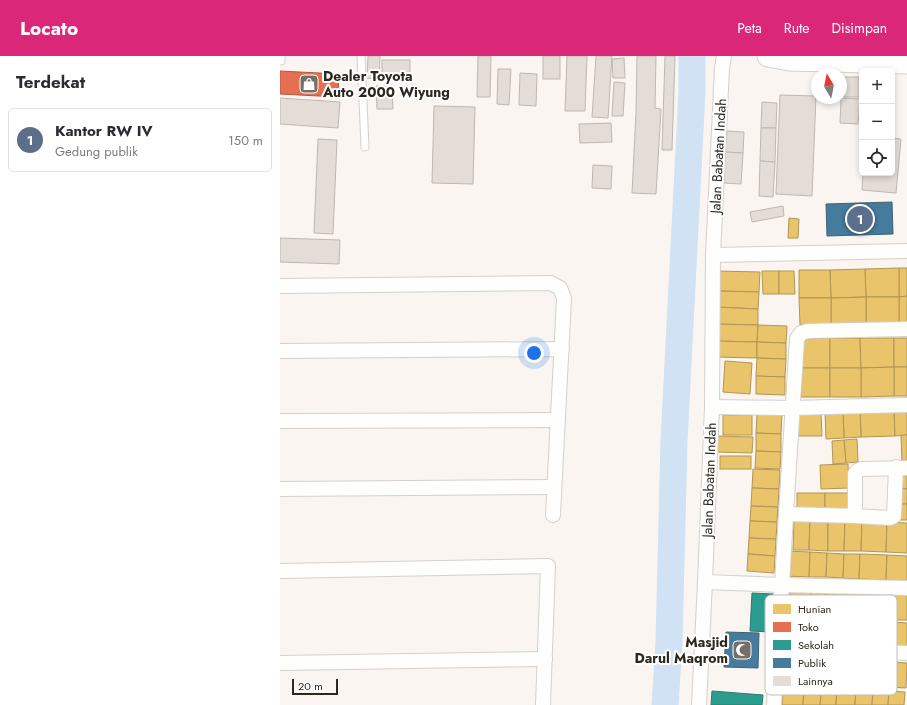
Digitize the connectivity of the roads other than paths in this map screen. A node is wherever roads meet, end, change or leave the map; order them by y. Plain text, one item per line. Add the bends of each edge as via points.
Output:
1 (360, 56) edge
2 (724, 56) edge
3 (768, 56) edge
4 (907, 63) edge
5 (365, 147) dead end
6 (907, 251) edge
7 (713, 255) junction
8 (280, 286) edge
9 (907, 329) edge
10 (562, 349) junction
11 (280, 351) edge
12 (907, 405) edge
13 (712, 407) junction
14 (792, 408) junction
15 (558, 420) junction
16 (280, 421) edge
17 (901, 468) edge
18 (554, 487) junction
19 (280, 489) edge
20 (786, 514) junction
21 (553, 515) dead end
22 (855, 516) junction
23 (280, 571) edge
24 (705, 582) junction
25 (782, 585) junction
26 (907, 588) edge
27 (781, 595) edge
28 (897, 653) edge
29 (907, 653) edge
30 (545, 659) junction
31 (280, 663) edge
32 (775, 695) edge
33 (543, 705) edge
34 (699, 705) edge
35 (774, 705) edge

1 - 5 lane
2 - 7 street, Jalan Babatan Indah
3 - 4 main road via 789,60
6 - 7 street
7 - 13 street, Jalan Babatan Indah
8 - 10 street via 551,283 560,288 564,298
9 - 14 street via 801,333 797,339
10 - 11 street
10 - 15 street
12 - 14 street
13 - 14 street
13 - 24 street, Jalan Babatan Indah
14 - 20 street
15 - 16 street
15 - 18 street
17 - 22 street via 894,516
17 - 22 street via 857,471
18 - 19 street
18 - 21 street
20 - 22 street
20 - 25 street
23 - 30 street via 548,566
24 - 25 street
24 - 34 street, Jalan Babatan Indah
25 - 26 street
25 - 27 street
28 - 29 street
30 - 31 street
30 - 33 street
32 - 35 street

